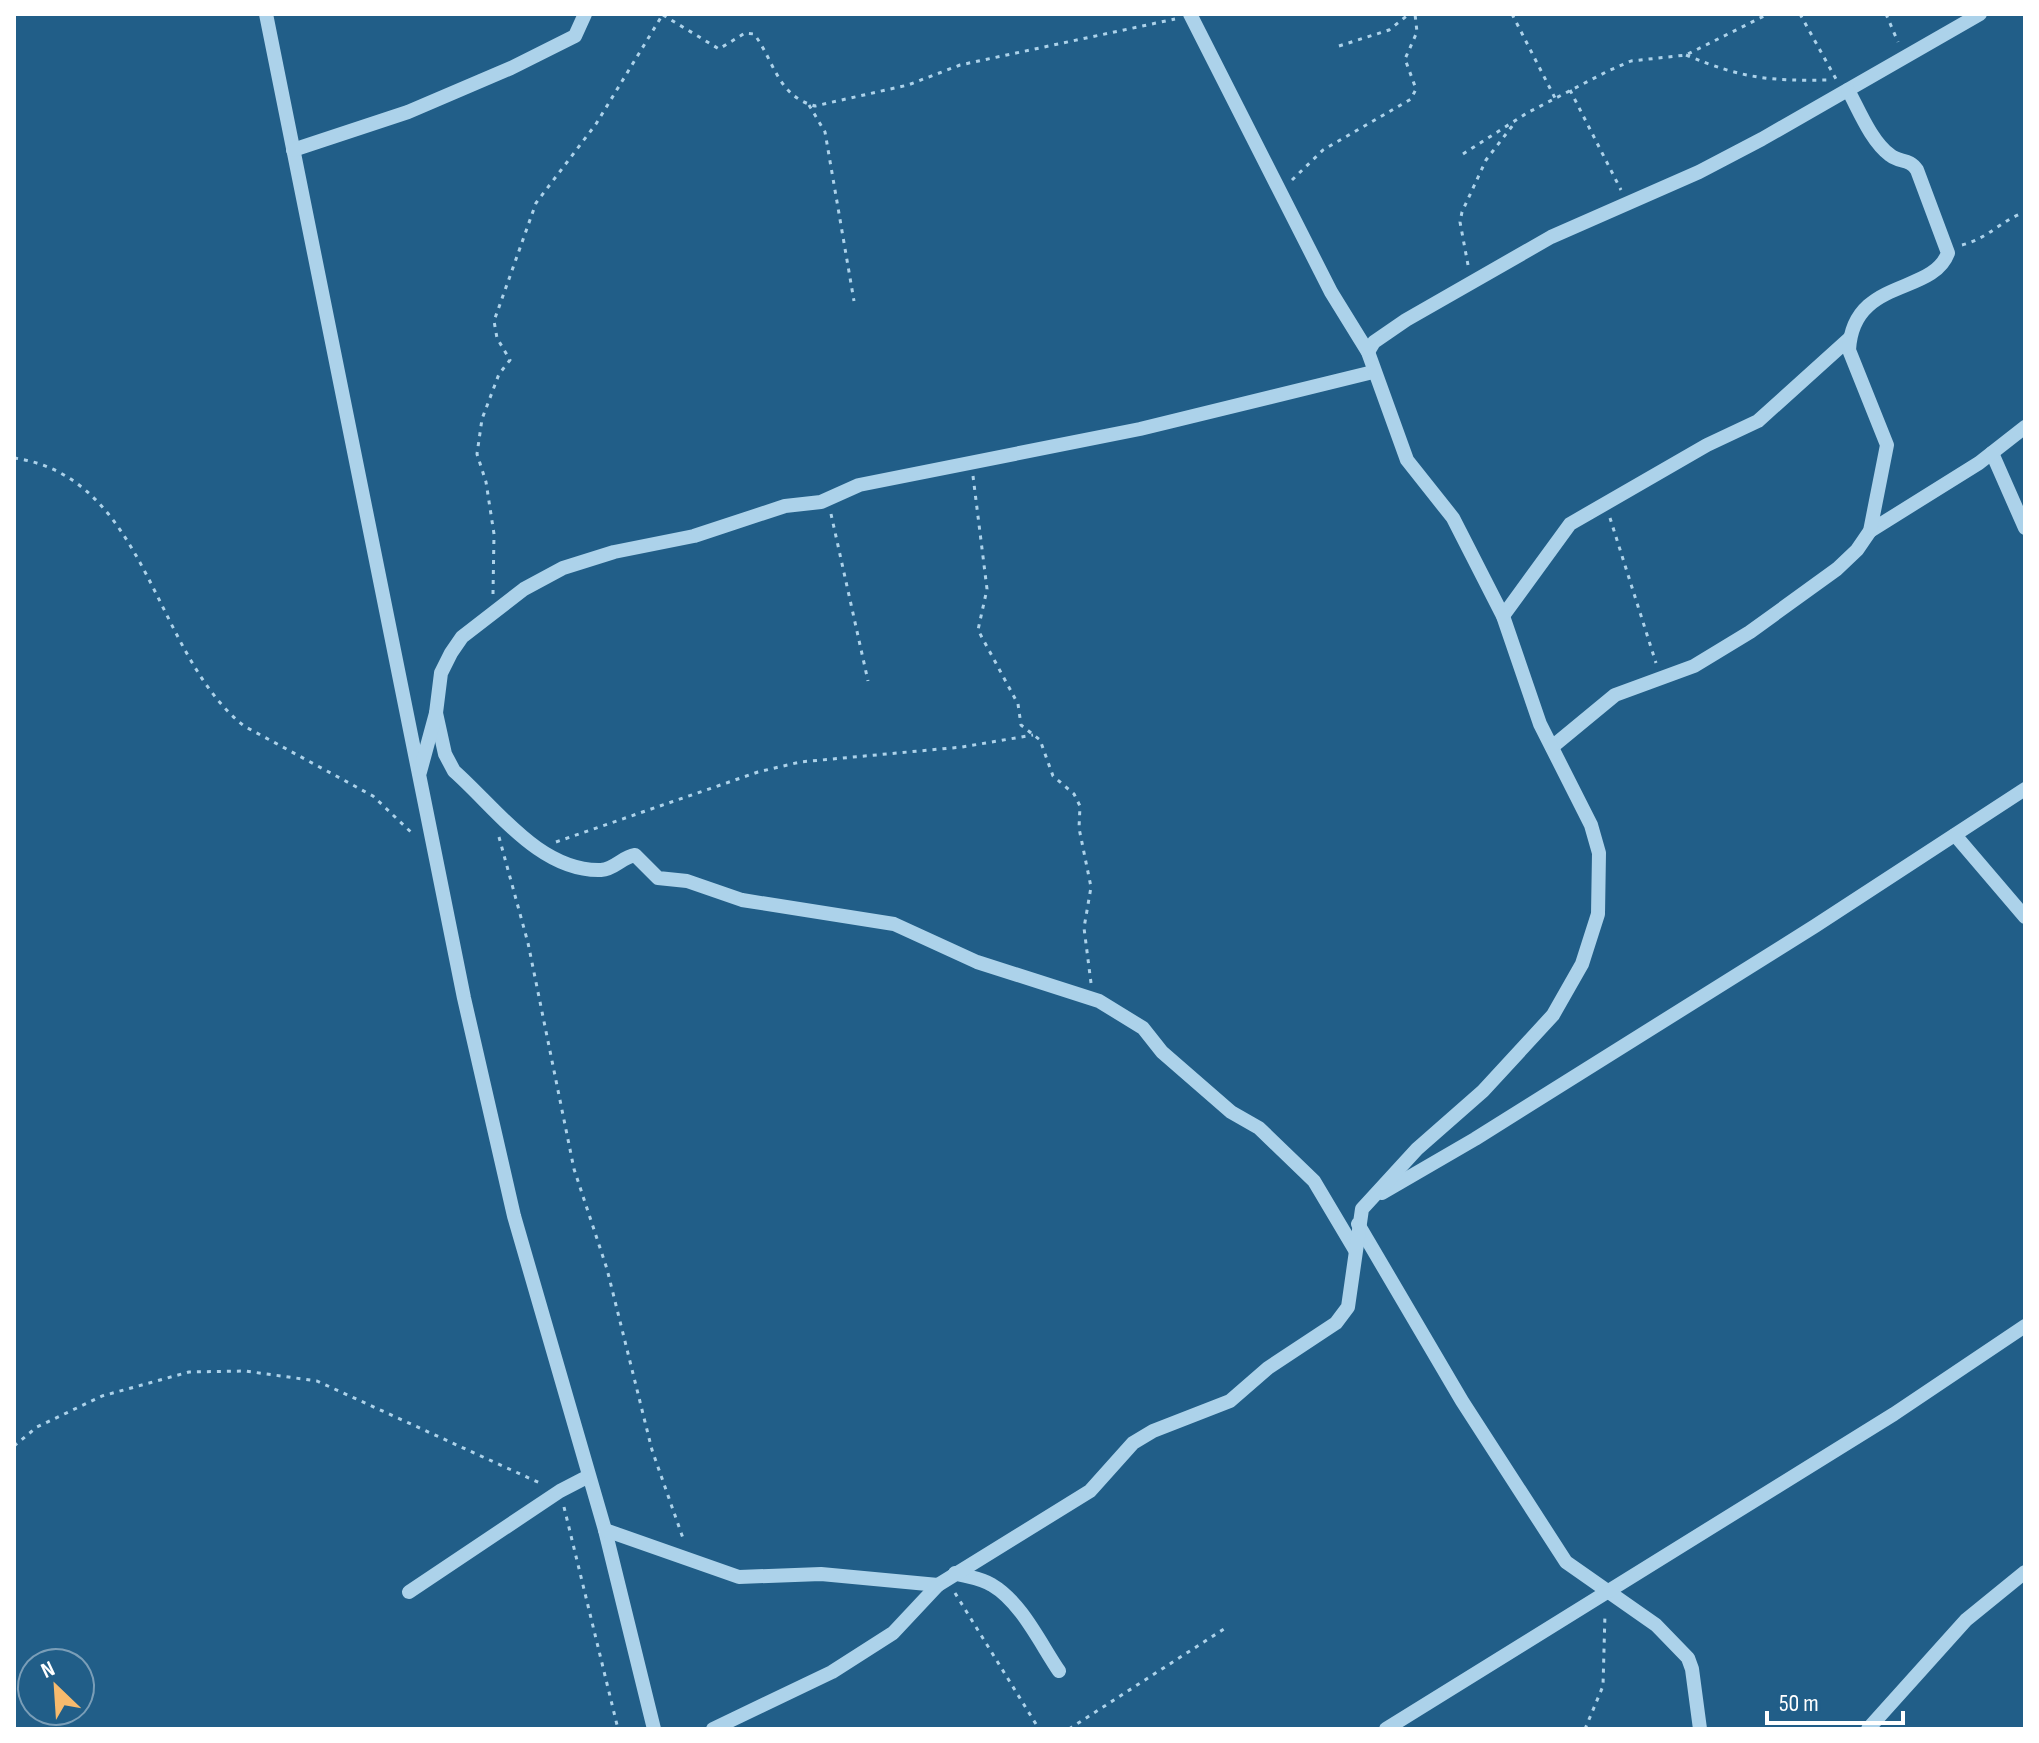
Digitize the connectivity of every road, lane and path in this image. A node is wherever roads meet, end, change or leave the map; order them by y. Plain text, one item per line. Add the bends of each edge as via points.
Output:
1 (266, 14) edge
2 (585, 14) edge
3 (663, 14) edge
4 (1190, 14) edge
5 (1409, 14) edge
6 (1415, 14) edge
7 (1512, 14) edge
8 (1768, 14) edge
9 (1800, 14) edge
10 (1886, 14) edge
11 (1980, 14) edge
12 (1339, 46) dead end
13 (1686, 55) junction
14 (1899, 62) junction
15 (1570, 90) junction
16 (1848, 90) junction
17 (1555, 98) junction
18 (809, 105) junction
19 (1515, 121) junction
20 (293, 150) junction
21 (1463, 154) dead end
22 (1283, 197) junction
23 (1626, 202) junction
24 (2025, 212) edge
25 (1947, 250) junction
26 (1465, 285) junction
27 (854, 301) dead end
28 (1850, 338) junction
29 (1368, 352) junction
30 (1373, 372) junction
31 (2025, 427) edge
32 (1992, 453) junction
33 (14, 458) edge
34 (971, 461) junction
35 (1614, 495) junction
36 (827, 499) junction
37 (2025, 528) edge
38 (1870, 531) junction
39 (1503, 616) junction
40 (486, 618) junction
41 (868, 681) dead end
42 (1643, 683) junction
43 (436, 713) junction
44 (1033, 735) junction
45 (1552, 747) junction
46 (419, 776) junction
47 (2025, 789) edge
48 (498, 834) dead end
49 (1955, 835) junction
50 (537, 848) junction
51 (438, 862) junction
52 (2025, 917) edge
53 (1094, 999) junction
54 (1370, 1200) junction
55 (1358, 1224) junction
56 (1355, 1250) junction
57 (2025, 1326) edge
58 (14, 1446) edge
59 (587, 1477) junction
60 (560, 1491) junction
61 (605, 1530) junction
62 (694, 1562) junction
63 (2025, 1572) edge
64 (947, 1579) junction
65 (409, 1592) dead end
66 (1603, 1593) junction
67 (1227, 1627) dead end
68 (1059, 1671) dead end
69 (618, 1729) edge
70 (654, 1729) edge
71 (713, 1729) edge
72 (1039, 1729) edge
73 (1069, 1729) edge
74 (1387, 1729) edge
75 (1585, 1729) edge
76 (1700, 1729) edge
77 (1868, 1729) edge

1 - 20 street
2 - 20 street via 575,36 526,61 408,112
3 - 18 path via 719,49 745,33 754,34 779,82
3 - 40 path via 596,124 536,203 494,321 510,360 482,419 477,454 494,534 493,601
4 - 18 path via 960,65 842,103
4 - 22 street
5 - 12 path via 1389,30
6 - 22 path via 1417,32 1405,59 1416,89 1411,99 1323,150 1288,184
7 - 17 path
8 - 13 path
9 - 13 path via 1836,80 1761,80
10 - 14 path via 1901,47
11 - 14 street
13 - 15 path via 1631,61
14 - 16 street
15 - 17 path
15 - 23 path
16 - 23 street via 1699,172
16 - 25 street via 1883,148 1917,170
17 - 19 path
18 - 27 path via 825,132
19 - 21 path
19 - 26 path via 1486,160 1462,212
20 - 46 street
22 - 29 street
23 - 26 street
24 - 25 path via 1985,237
25 - 28 street via 1940,269 1873,301
26 - 29 street via 1374,342
28 - 35 street via 1758,421
28 - 38 street via 1849,350 1887,445
29 - 30 street
30 - 34 street via 1140,429
30 - 39 street via 1407,460 1453,518
31 - 32 street
32 - 37 street
32 - 38 street
33 - 51 path via 28,460 98,499 133,549 207,689 229,714 373,796
34 - 36 street via 859,485
34 - 44 path via 987,589 978,630 1018,704 1021,725
35 - 39 street via 1570,524
35 - 42 path via 1610,522 1656,654 1656,669
36 - 40 street via 563,568
36 - 41 path
38 - 42 street via 1837,569 1750,632 1694,666
39 - 45 street
40 - 43 street via 451,653 441,673
42 - 45 street via 1615,695
43 - 46 street
43 - 50 street via 454,771
44 - 50 path via 772,768
44 - 53 path via 1053,776 1080,806 1091,887 1084,928
45 - 54 street via 1591,825 1599,853 1598,914 1582,964 1539,1033
46 - 51 street
47 - 49 street
48 - 62 path via 528,943 574,1169 607,1269 652,1450
49 - 52 street
49 - 54 street
50 - 53 street via 572,868 605,870 635,855 658,878 687,881 750,901 894,924 977,962
51 - 59 street via 514,1216
53 - 56 street via 1143,1028 1183,1071 1231,1112 1251,1121 1314,1181
54 - 55 street
55 - 56 street
55 - 66 street via 1553,1543 1566,1562
56 - 64 street via 1348,1307 1320,1336 1268,1368 1230,1401 1133,1443 1090,1491
57 - 66 street via 1894,1414
58 - 60 path via 37,1427 102,1396 189,1372 245,1371 317,1381
59 - 60 street
59 - 61 street
60 - 65 street
60 - 69 path
61 - 62 street
61 - 70 street
62 - 64 street via 739,1577
63 - 77 street via 1966,1620
64 - 68 street via 988,1582 1000,1590
64 - 71 street via 893,1633 832,1672
64 - 72 path
66 - 74 street
66 - 75 path via 1606,1666
66 - 76 street via 1656,1625 1688,1658
67 - 73 path

